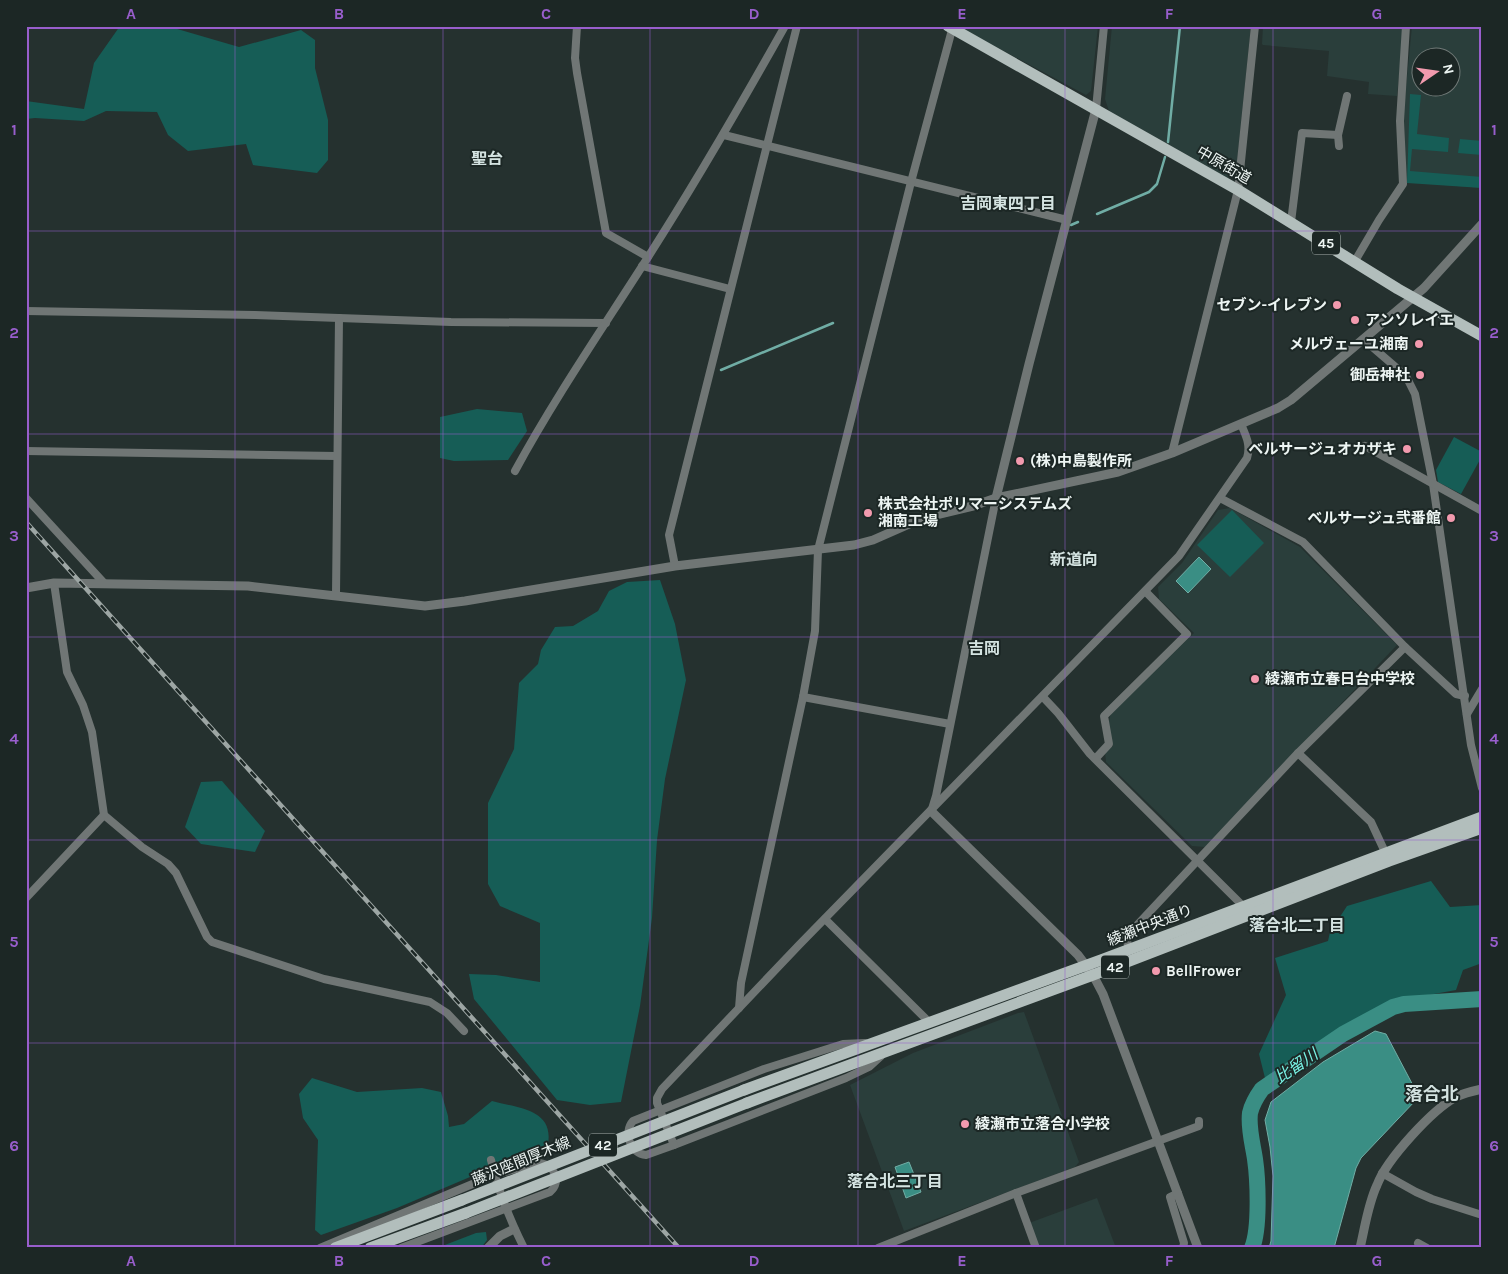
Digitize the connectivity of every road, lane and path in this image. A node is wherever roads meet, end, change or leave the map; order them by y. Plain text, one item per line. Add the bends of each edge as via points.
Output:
1 (578, 26) edge
2 (785, 26) edge
3 (797, 26) edge
4 (1104, 26) edge
5 (1255, 26) edge
6 (1406, 26) edge
7 (951, 27) edge
8 (1347, 96) dead end
9 (1096, 109) junction
10 (724, 135) junction
11 (1338, 135) junction
12 (766, 145) junction
13 (1339, 146) dead end
14 (911, 182) junction
15 (1238, 190) junction
16 (1066, 220) junction
17 (1291, 222) junction
18 (1482, 224) edge
19 (648, 257) junction
20 (1355, 261) junction
21 (642, 266) junction
22 (730, 289) junction
23 (1413, 298) junction
24 (26, 311) edge
25 (339, 318) junction
26 (606, 322) junction
27 (1482, 336) edge
28 (1363, 339) junction
29 (1241, 424) junction
30 (1365, 446) dead end
31 (26, 451) edge
32 (1172, 453) junction
33 (337, 456) junction
34 (516, 472) dead end
35 (1433, 484) junction
36 (26, 498) edge
37 (996, 498) junction
38 (1220, 498) junction
39 (1481, 509) edge
40 (818, 550) junction
41 (674, 566) junction
42 (54, 583) junction
43 (104, 583) junction
44 (26, 588) edge
45 (1146, 592) junction
46 (336, 595) junction
47 (1405, 647) junction
48 (1482, 689) edge
49 (1464, 696) junction
50 (803, 697) junction
51 (1043, 698) junction
52 (1467, 714) junction
53 (950, 724) junction
54 (1298, 753) junction
55 (1096, 758) junction
56 (1482, 788) edge
57 (931, 811) junction
58 (104, 815) junction
59 (1482, 817) edge
60 (1482, 828) edge
61 (1386, 852) junction
62 (1199, 860) junction
63 (26, 898) edge
64 (1243, 906) junction
65 (825, 920) junction
66 (1129, 949) junction
67 (1090, 970) junction
68 (739, 1008) junction
69 (929, 1022) junction
70 (464, 1031) dead end
71 (877, 1042) junction
72 (884, 1053) junction
73 (1482, 1089) edge
74 (744, 1090) joint
75 (747, 1103) joint
76 (658, 1110) junction
77 (1199, 1121) dead end
78 (1157, 1141) junction
79 (674, 1145) junction
80 (491, 1160) dead end
81 (1382, 1173) junction
82 (494, 1175) junction
83 (1016, 1193) junction
84 (1178, 1193) junction
85 (507, 1210) junction
86 (1482, 1215) edge
87 (514, 1229) junction
88 (1418, 1243) dead end
89 (320, 1248) edge
90 (335, 1248) edge
91 (370, 1248) edge
92 (401, 1248) edge
93 (488, 1248) edge
94 (524, 1248) edge
95 (878, 1248) edge
96 (1036, 1248) edge
97 (1183, 1248) edge
98 (1198, 1248) edge
99 (1360, 1248) edge
100 (1427, 1248) edge

1 - 19 street via 577,73 606,233
2 - 10 street
3 - 12 street
4 - 9 street
5 - 15 street
6 - 20 street via 1400,121 1403,184
7 - 9 main road, 中原街道 / 45
7 - 14 street
8 - 11 street
9 - 15 main road, 中原街道 / 45
9 - 16 street
10 - 12 street
10 - 19 street
11 - 13 street
11 - 17 street via 1302,133
12 - 14 street
12 - 22 street
14 - 16 street
14 - 40 street
15 - 17 main road, 中原街道 / 45
15 - 32 street
16 - 37 street
17 - 20 main road, 中原街道 / 45
18 - 23 street
19 - 21 street
20 - 23 main road, 中原街道 / 45
21 - 22 street
21 - 26 street
22 - 41 street via 669,535
23 - 27 main road, 中原街道 / 45
23 - 28 street
24 - 25 street
25 - 26 street
25 - 33 street
26 - 34 street via 538,430
28 - 29 street via 1291,400
28 - 35 street via 1406,376 1415,394
29 - 32 street
29 - 38 street via 1250,450
30 - 35 street
31 - 33 street
32 - 37 street via 1118,472
33 - 46 street
35 - 39 street
35 - 49 street
36 - 43 street
37 - 40 street via 923,518 873,540
37 - 53 street
38 - 45 street via 1179,556
38 - 47 street via 1303,542
40 - 41 street
40 - 50 street via 815,631
41 - 46 street via 425,606
42 - 43 street
42 - 44 street
42 - 58 street via 67,672 92,732
43 - 46 street via 248,586
45 - 51 street
45 - 55 street via 1187,634 1104,716 1109,744
47 - 49 street via 1456,694
47 - 54 street
48 - 52 street
49 - 52 street
50 - 53 street
50 - 68 street via 741,984
51 - 55 street
51 - 57 street
52 - 56 street via 1473,757
53 - 57 street
54 - 61 street via 1371,822
54 - 62 street
55 - 62 street
57 - 65 street
57 - 67 street
58 - 63 street
58 - 70 street via 176,873 201,927 212,942 316,977 430,1002 448,1013
59 - 61 main road, 綾瀬中央通り / 42
60 - 67 main road, 綾瀬中央通り / 42
61 - 64 main road, 綾瀬中央通り / 42
62 - 64 street
62 - 66 street via 1126,937
64 - 66 main road, 綾瀬中央通り / 42
65 - 68 street
65 - 69 street
66 - 67 main road, 綾瀬中央通り / 42
67 - 69 main road, 綾瀬中央通り / 42
67 - 72 main road, 綾瀬中央通り / 42
67 - 78 street via 1103,994
68 - 76 street via 662,1089 657,1098
69 - 71 main road, 綾瀬中央通り / 42
71 - 74 main road, 綾瀬中央通り / 42
71 - 76 street via 843,1044
72 - 75 main road, 綾瀬中央通り / 42
72 - 79 street via 869,1067
73 - 81 street via 1447,1103
74 - 90 main road, 藤沢座間厚木線 / 42, bridge
75 - 91 main road, 藤沢座間厚木線 / 42, bridge
76 - 79 street
76 - 79 street via 633,1121 627,1130 634,1150 646,1155
77 - 78 street via 1200,1126
78 - 83 street
78 - 84 street
80 - 82 street
81 - 86 street via 1432,1199
81 - 99 street
82 - 85 street
82 - 85 street via 538,1163 550,1166 555,1173 557,1182 554,1189
82 - 89 street
83 - 95 street
83 - 96 street
84 - 97 street via 1170,1197
84 - 98 street
85 - 87 street
85 - 92 street
87 - 93 street via 500,1236
87 - 94 street
88 - 100 street

